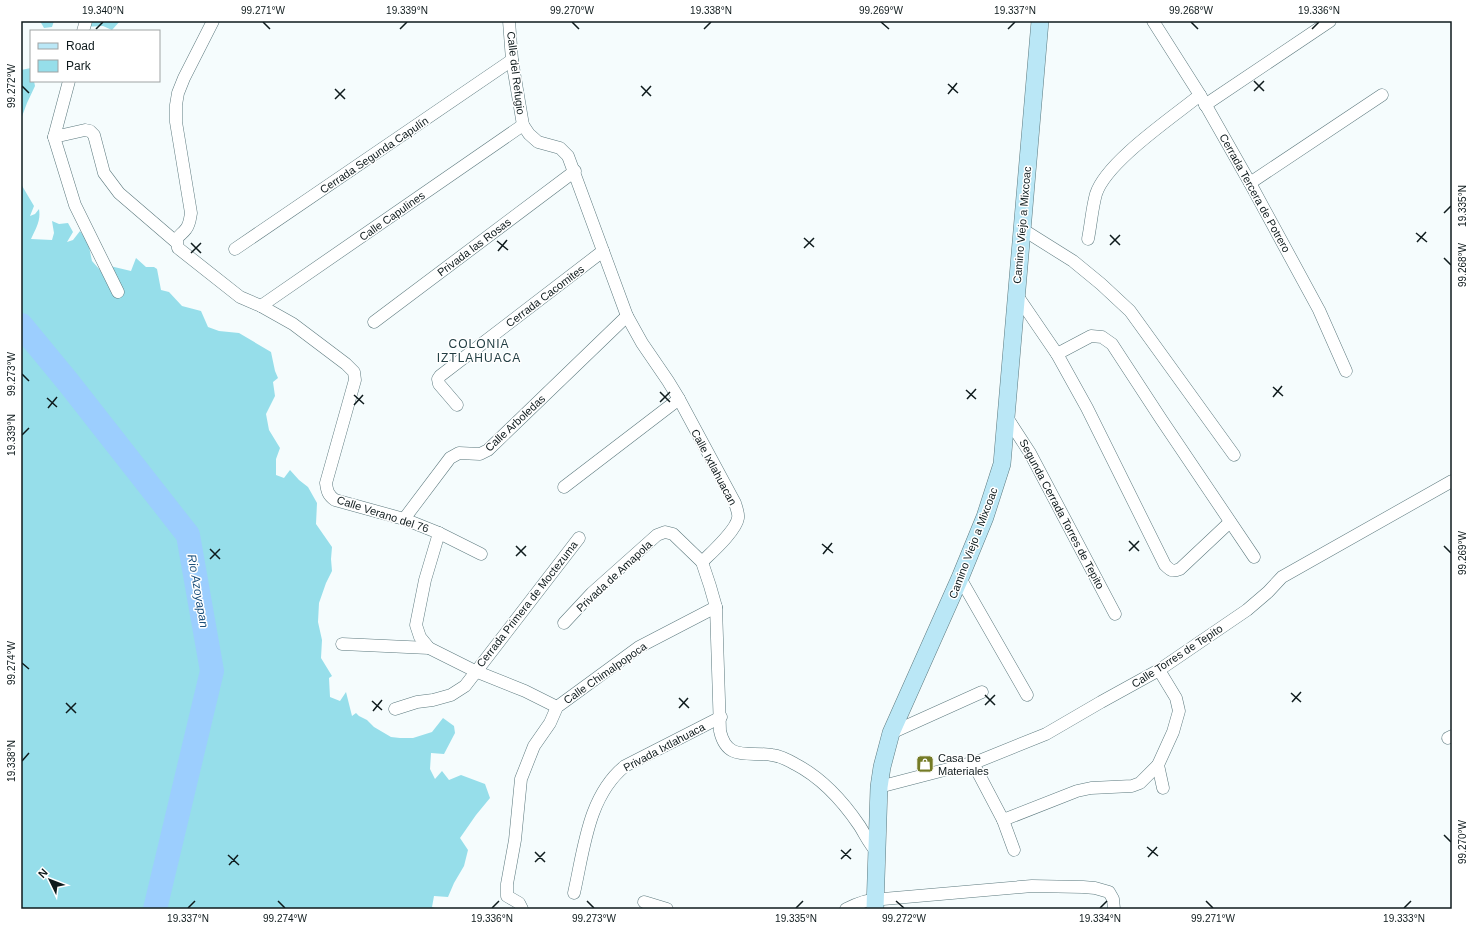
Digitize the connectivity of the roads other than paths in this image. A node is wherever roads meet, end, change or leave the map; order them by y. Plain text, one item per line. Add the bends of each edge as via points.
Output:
1 (213, 21) edge
2 (509, 21) edge
3 (1040, 21) edge
4 (1153, 21) edge
5 (1330, 21) edge
6 (512, 60) junction
7 (70, 82) edge
8 (1382, 95) dead end
9 (1202, 100) junction
10 (523, 125) junction
11 (54, 137) junction
12 (575, 171) junction
13 (1250, 183) junction
14 (1022, 229) junction
15 (1088, 239) dead end
16 (176, 242) junction
17 (235, 249) dead end
18 (603, 251) junction
19 (118, 292) dead end
20 (1016, 294) junction
21 (260, 306) junction
22 (627, 316) junction
23 (374, 322) dead end
24 (1057, 354) junction
25 (1346, 371) dead end
26 (679, 399) junction
27 (457, 405) dead end
28 (1006, 416) junction
29 (1234, 455) dead end
30 (1452, 480) edge
31 (564, 487) dead end
32 (404, 519) junction
33 (1230, 522) junction
34 (439, 533) junction
35 (579, 538) dead end
36 (482, 554) dead end
37 (1254, 557) dead end
38 (702, 562) junction
39 (960, 578) junction
40 (716, 607) junction
41 (1115, 614) dead end
42 (564, 623) dead end
43 (342, 644) dead end
44 (429, 648) junction
45 (1159, 670) junction
46 (475, 671) junction
47 (982, 692) dead end
48 (1027, 694) dead end
49 (557, 707) junction
50 (395, 710) dead end
51 (720, 717) junction
52 (892, 733) junction
53 (973, 763) junction
54 (1158, 765) junction
55 (880, 787) junction
56 (1163, 788) dead end
57 (1003, 820) junction
58 (1014, 850) dead end
59 (877, 852) junction
60 (574, 893) dead end
61 (644, 902) dead end
62 (875, 904) edge
63 (522, 909) edge
64 (667, 909) edge
65 (846, 909) edge
66 (1114, 909) edge

1 - 16 street via 178,93 176,122 191,213 187,228 178,236
2 - 6 street, Calle del Refugio
3 - 14 main road, Camino Viejo a Mixcoac
4 - 9 street, Cerrada Tercera de Potrero
5 - 9 street
6 - 10 street, Calle del Refugio
6 - 17 street, Cerrada Segunda Capulín
7 - 11 street
8 - 13 street
9 - 13 street, Cerrada Tercera de Potrero
9 - 15 street via 1130,151 1106,176 1096,193
10 - 12 street, Calle Ixtlahuacan via 538,142 565,151
10 - 21 street, Calle Capulines
11 - 16 street via 90,131 94,135 104,173 119,194
11 - 19 street via 75,205
12 - 18 street, Calle Ixtlahuacan
12 - 23 street, Privada las Rosas
13 - 25 street, Cerrada Tercera de Potrero via 1319,310
14 - 20 main road, Camino Viejo a Mixcoac
14 - 29 street via 1073,261 1130,312
16 - 21 street via 178,248 240,297
18 - 22 street, Calle Ixtlahuacan
18 - 27 street, Cerrada Cacomites via 440,376 439,384
20 - 24 street
20 - 28 main road, Camino Viejo a Mixcoac
21 - 32 street, Calle Verano del 76 via 293,324 354,372 355,380 326,483 327,492 335,500
22 - 26 street, Calle Ixtlahuacan
22 - 32 street, Calle Arboledas via 488,450 480,454 459,453 450,458
24 - 33 street via 1091,336 1102,337 1112,344
24 - 33 street via 1087,408 1165,565 1170,570 1174,571 1186,565
26 - 31 street
26 - 38 street, Calle Ixtlahuacan via 735,503 739,517 736,525
28 - 39 main road, Camino Viejo a Mixcoac via 1002,464 985,517
28 - 41 street, Segunda Cerrada Torres de Tepito via 1030,453
30 - 45 street, Calle Torres de Tepito via 1282,577 1247,610
32 - 34 street, Calle Verano del 76
33 - 37 street
34 - 36 street, Calle Verano del 76
34 - 44 street via 425,580 416,625 420,637
35 - 46 street, Cerrada Primera de Moctezuma
38 - 40 street
38 - 42 street, Privada de Amapola via 673,534 665,532 657,535 592,592
39 - 48 street
39 - 52 main road, Camino Viejo a Mixcoac
40 - 49 street, Calle Chimalpopoca via 639,647
40 - 51 street
43 - 44 street
44 - 46 street
45 - 53 street, Calle Torres de Tepito via 1046,734
45 - 54 street via 1176,698 1179,711 1173,732
46 - 49 street
46 - 50 street, Cerrada Primera de Moctezuma via 465,686 451,695 417,702
47 - 52 street
49 - 63 street via 550,723 534,746 521,779 515,840 506,884 507,896 519,903
51 - 59 street via 720,731 728,748 735,752 783,758 822,782 835,793
51 - 60 street, Privada Ixtlahuaca via 625,766 614,775 596,804
52 - 55 main road, Camino Viejo a Mixcoac via 882,766
53 - 55 street, Calle Torres de Tepito
53 - 57 street
54 - 56 street
54 - 57 street via 1140,783 1132,786 1077,791
55 - 59 main road, Camino Viejo a Mixcoac
57 - 58 street
59 - 62 main road, Camino Viejo a Mixcoac
61 - 64 street
62 - 65 street via 861,902
62 - 66 street via 883,899 1032,886 1083,887 1109,892

